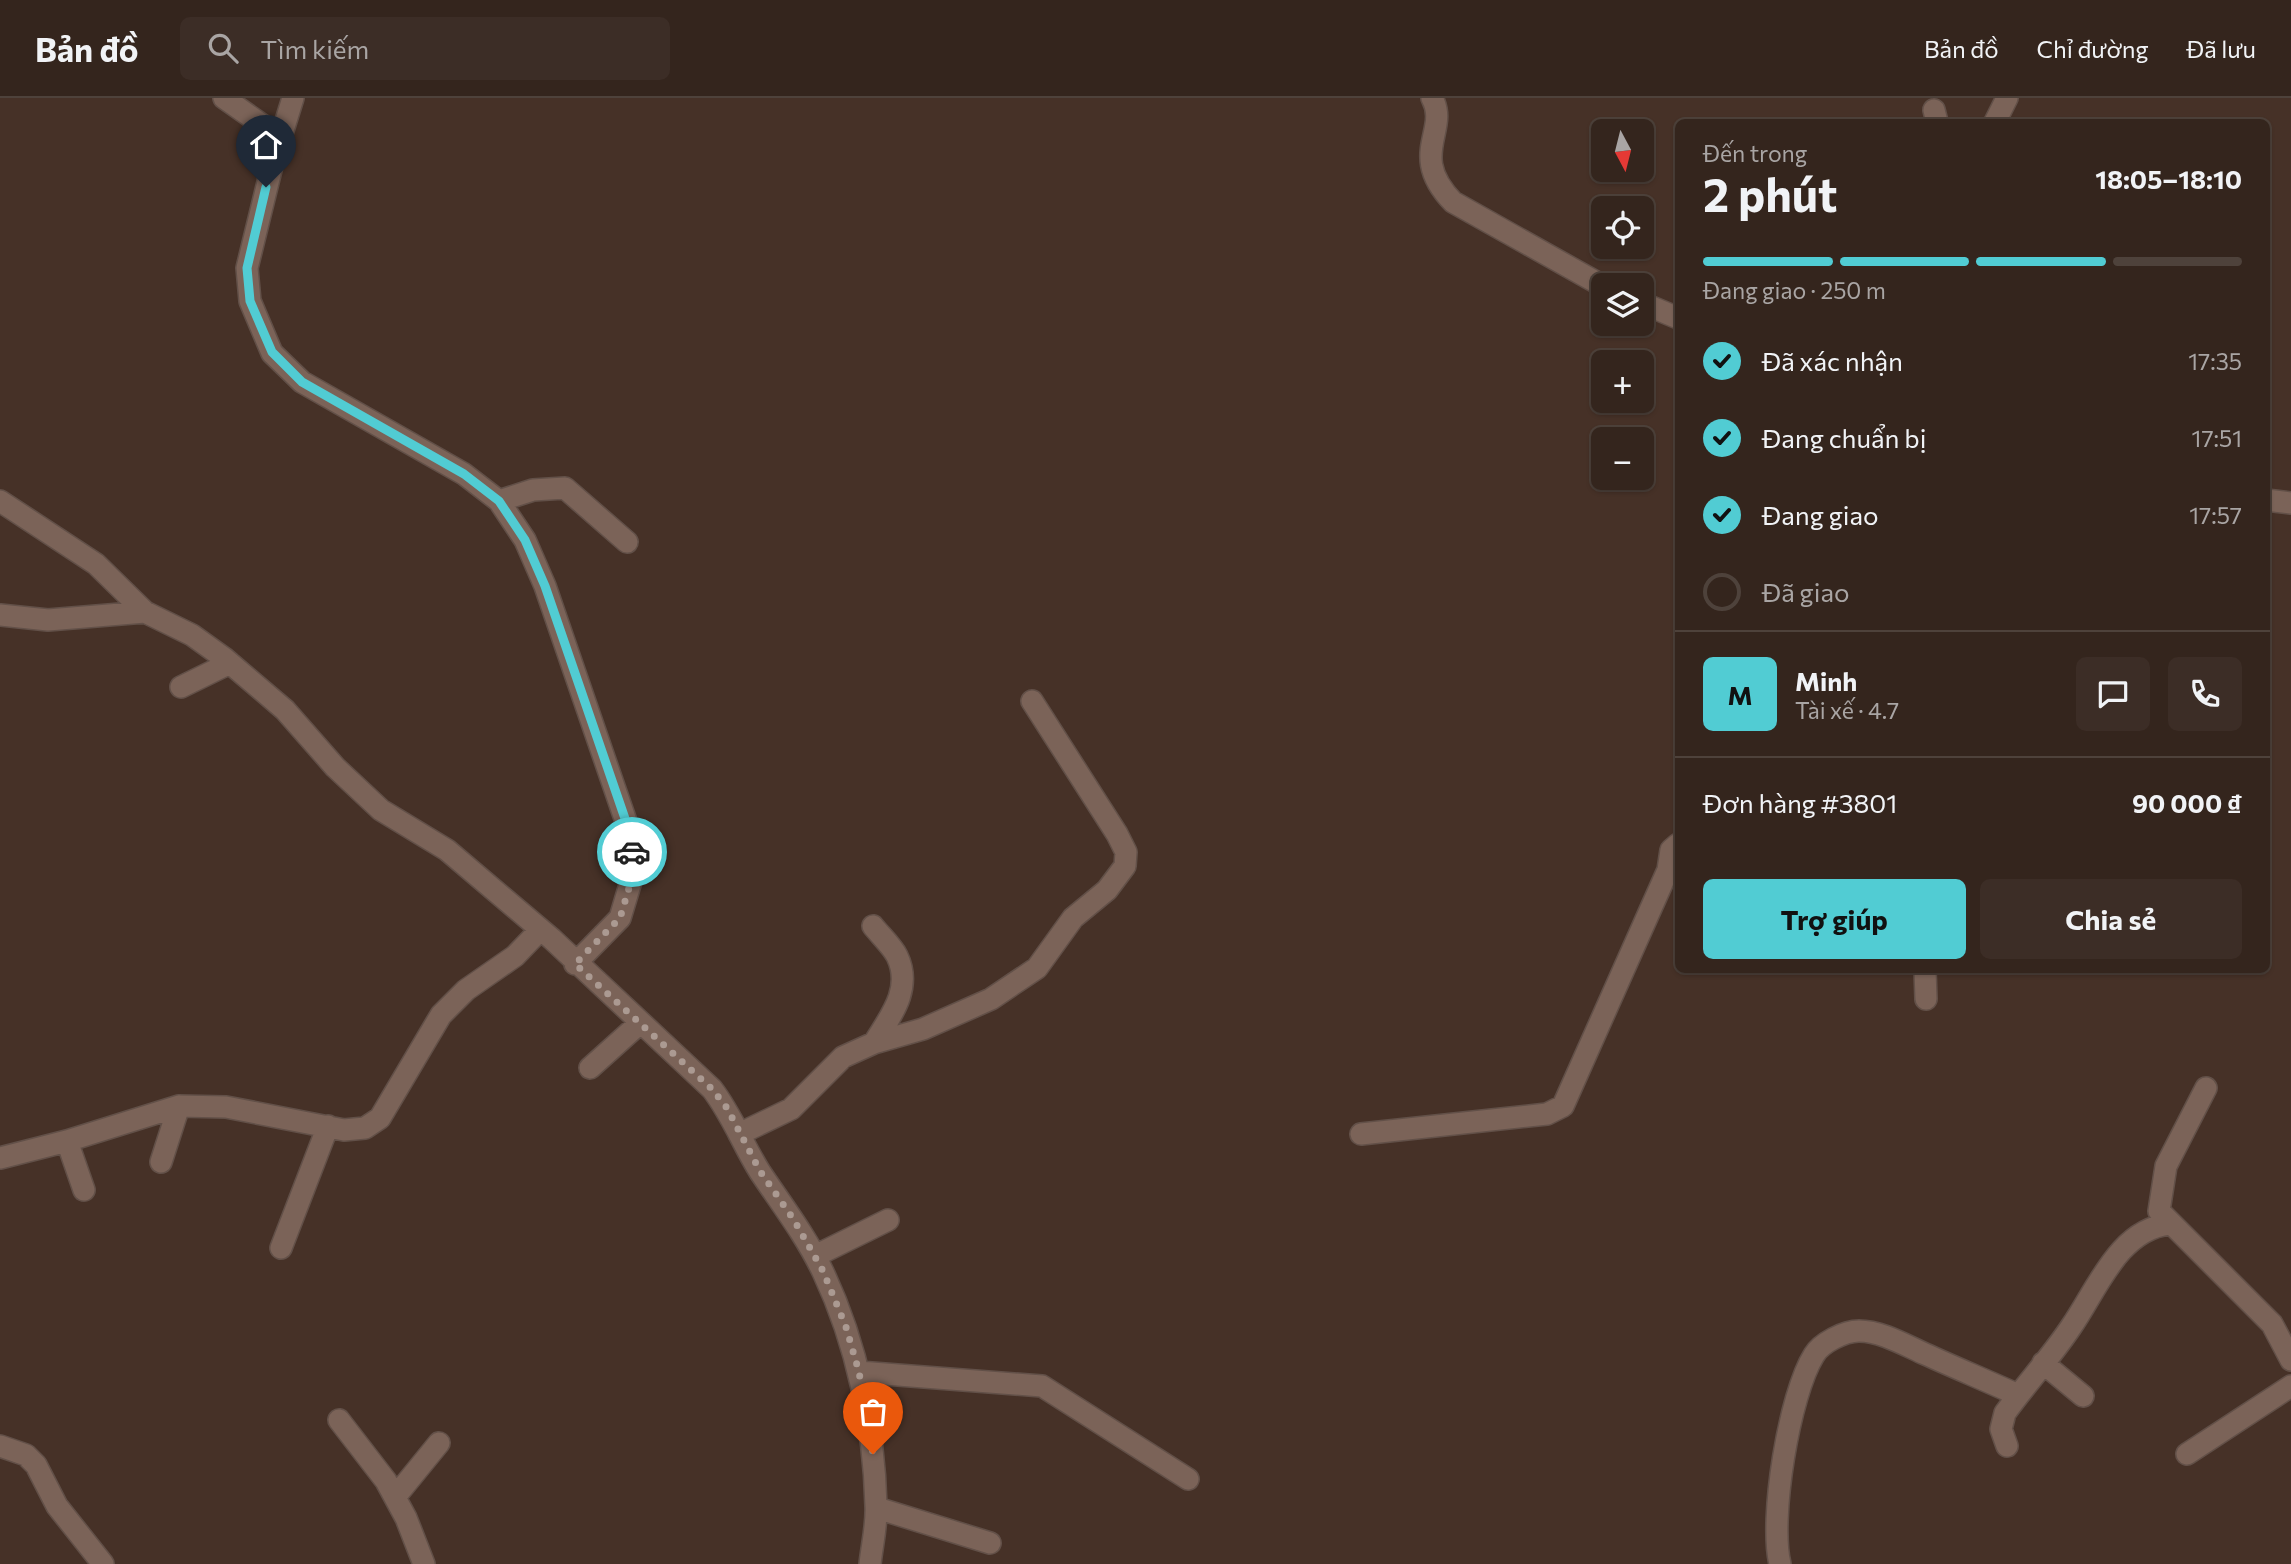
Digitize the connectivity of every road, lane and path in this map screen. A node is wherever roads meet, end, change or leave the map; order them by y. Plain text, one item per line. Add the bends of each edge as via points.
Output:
1 (224, 98) edge
2 (293, 98) edge
3 (2007, 98) edge
4 (1438, 101) edge
5 (1996, 119) edge
6 (281, 138) junction
7 (1591, 280) edge
8 (1654, 308) edge
9 (1675, 316) edge
10 (2270, 500) edge
11 (0, 501) edge
12 (499, 501) junction
13 (2291, 503) edge
14 (627, 542) dead end
15 (145, 612) junction
16 (0, 615) edge
17 (230, 663) junction
18 (181, 687) dead end
19 (1032, 701) dead end
20 (1675, 847) edge
21 (873, 926) dead end
22 (540, 930) junction
23 (575, 964) junction
24 (1925, 973) edge
25 (1926, 999) dead end
26 (640, 1023) junction
27 (874, 1043) junction
28 (590, 1068) dead end
29 (2206, 1088) dead end
30 (179, 1106) junction
31 (328, 1126) junction
32 (1361, 1134) dead end
33 (739, 1135) junction
34 (66, 1141) junction
35 (0, 1158) edge
36 (161, 1162) dead end
37 (84, 1190) dead end
38 (888, 1220) dead end
39 (2169, 1224) junction
40 (281, 1248) dead end
41 (815, 1256) junction
42 (2291, 1360) edge
43 (2043, 1363) junction
44 (859, 1372) junction
45 (2291, 1386) edge
46 (2018, 1395) junction
47 (2083, 1396) dead end
48 (339, 1420) dead end
49 (439, 1443) dead end
50 (0, 1446) edge
51 (2007, 1446) dead end
52 (2187, 1454) dead end
53 (1188, 1479) dead end
54 (395, 1497) junction
55 (877, 1508) junction
56 (990, 1543) dead end
57 (103, 1564) edge
58 (424, 1564) edge
59 (870, 1564) edge
60 (1780, 1564) edge

1 - 6 street
2 - 6 street
3 - 5 street
4 - 7 street via 1429,150 1431,171 1442,191 1503,232
6 - 12 street via 247,268 250,301 272,352 302,382 464,474
8 - 9 street
10 - 13 street
11 - 15 street via 96,564
12 - 14 street via 533,490 565,488
12 - 23 street via 525,540 545,586 631,836 632,878 620,918
15 - 16 street via 48,620
15 - 17 street via 192,635
17 - 18 street
17 - 22 street via 285,710 381,810 447,850
19 - 27 street via 1118,834 1126,852 1125,866 1107,890 1073,918 1037,968 992,999 923,1029
20 - 32 street via 1563,1106 1547,1114
21 - 27 street via 897,956 902,983 899,1002
22 - 23 street
22 - 31 street via 441,1015 380,1118 365,1128
23 - 26 street
24 - 25 street
26 - 28 street
26 - 33 street via 712,1089
27 - 33 street via 843,1057 791,1109
29 - 39 street via 2166,1166 2159,1211
30 - 31 street via 226,1107
30 - 34 street
30 - 36 street
31 - 40 street
33 - 41 street
34 - 35 street
34 - 37 street
38 - 41 street
39 - 42 street via 2272,1324
39 - 43 street via 2150,1228 2129,1244 2100,1277
41 - 44 street via 846,1327
43 - 46 street
43 - 47 street
44 - 53 street via 1042,1386
44 - 55 street
45 - 52 street
46 - 51 street via 2001,1424
46 - 60 street via 1886,1337 1858,1331 1831,1339 1815,1353 1802,1380 1787,1442 1776,1548
48 - 54 street
49 - 54 street
50 - 57 street via 26,1455 36,1465 57,1506
54 - 58 street
55 - 56 street
55 - 59 street

